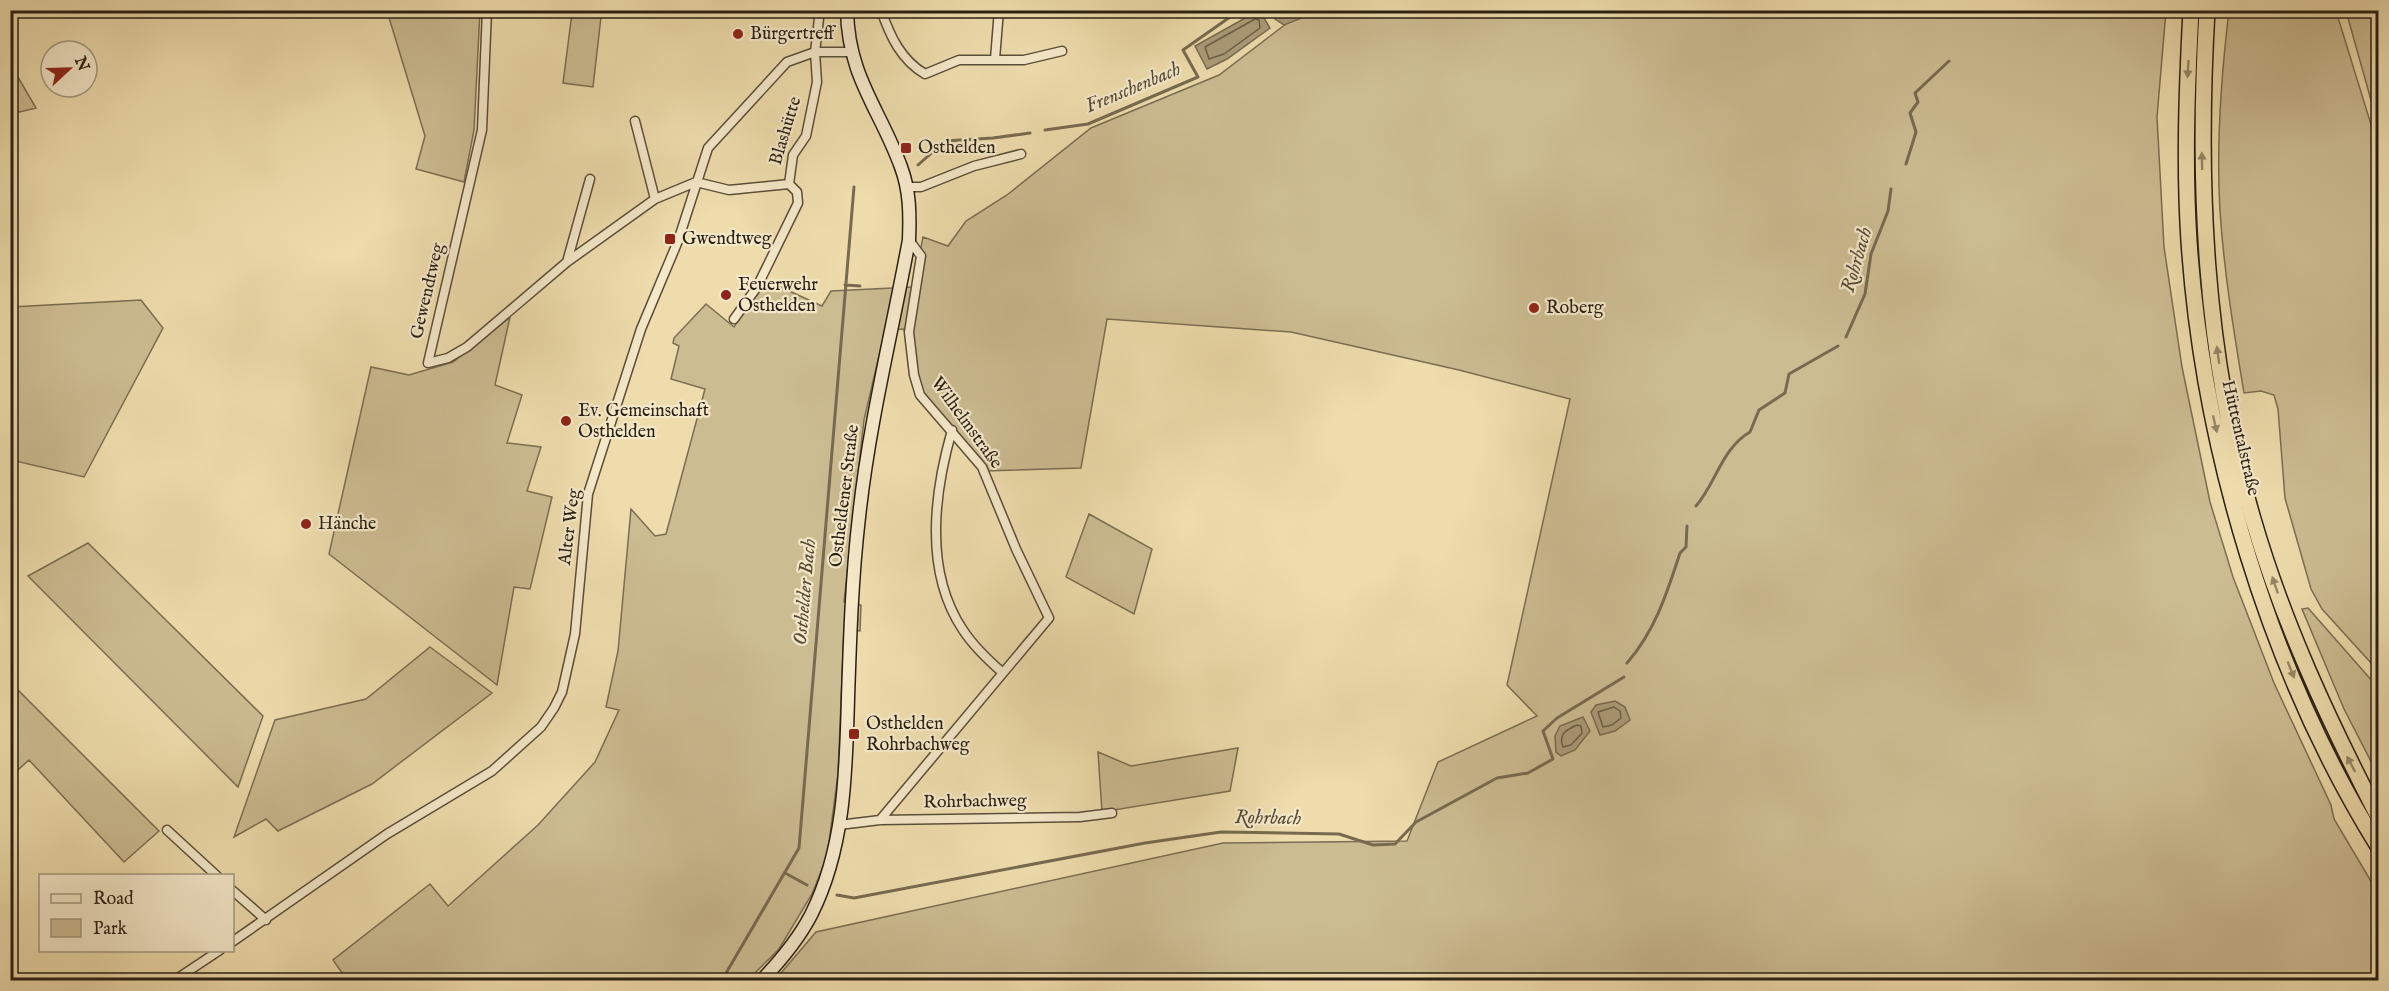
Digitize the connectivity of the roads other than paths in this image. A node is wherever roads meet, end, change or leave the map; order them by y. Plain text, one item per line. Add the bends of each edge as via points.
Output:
1 (487, 10) edge
2 (820, 10) edge
3 (847, 10) edge
4 (881, 10) edge
5 (999, 10) edge
6 (2191, 10) edge
7 (2207, 10) edge
8 (1062, 51) dead end
9 (815, 52) junction
10 (850, 52) junction
11 (995, 59) junction
12 (635, 121) dead end
13 (1021, 153) dead end
14 (590, 179) dead end
15 (696, 182) junction
16 (789, 184) junction
17 (906, 187) junction
18 (655, 199) junction
19 (909, 240) junction
20 (567, 262) junction
21 (735, 319) dead end
22 (952, 430) junction
23 (1003, 673) junction
24 (1112, 813) dead end
25 (2379, 816) edge
26 (880, 820) junction
27 (839, 825) junction
28 (167, 830) dead end
29 (2379, 846) edge
30 (215, 874) edge
31 (234, 892) edge
32 (266, 920) junction
33 (234, 941) edge
34 (218, 952) edge
35 (175, 981) edge
36 (762, 981) edge

1 - 20 street, Gewendtweg via 482,130 428,363 467,347
2 - 9 street, Blashütte
3 - 10 main road, Ostheldener Straße
4 - 11 street via 889,33 906,59 925,74 959,60
5 - 11 street
6 -> 29 highway, Hüttentalstraße via 2186,105 2189,241 2210,404 2239,524 2273,627 2323,743
25 -> 7 highway, Hüttentalstraße via 2338,738 2288,621 2253,519 2224,401 2204,241 2201,105
8 - 11 street via 1024,60
9 - 10 street, Alter Weg
9 - 15 street, Alter Weg via 787,62 716,139 708,148
9 - 16 street, Blashütte via 817,81 806,136 793,155
10 - 17 main road, Ostheldener Straße
12 - 18 street
13 - 17 street via 921,187
14 - 20 street
15 - 16 street, Blashütte via 729,190
15 - 18 street, Gewendtweg
15 - 32 street, Alter Weg via 678,241 641,329 588,494 575,634 562,692 554,708 541,727 492,771 387,834
16 - 21 street, Blashütte via 797,192 798,203 757,287
17 - 19 main road, Ostheldener Straße
18 - 20 street, Gewendtweg
19 - 22 street, Wilhelmstraße via 921,256 909,332 914,375 920,394
19 - 27 main road, Ostheldener Straße via 871,428 858,517
22 - 23 street via 943,461 937,558 944,591 961,628 978,651
22 - 23 street, Wilhelmstraße via 982,467 1049,618
23 - 26 street
24 - 26 street, Rohrbachweg via 1080,817
26 - 27 street, Rohrbachweg
27 - 36 main road, Ostheldener Straße via 823,886 810,915 787,953
28 - 30 street
31 - 32 street
32 - 33 street, Alter Weg
34 - 35 street

